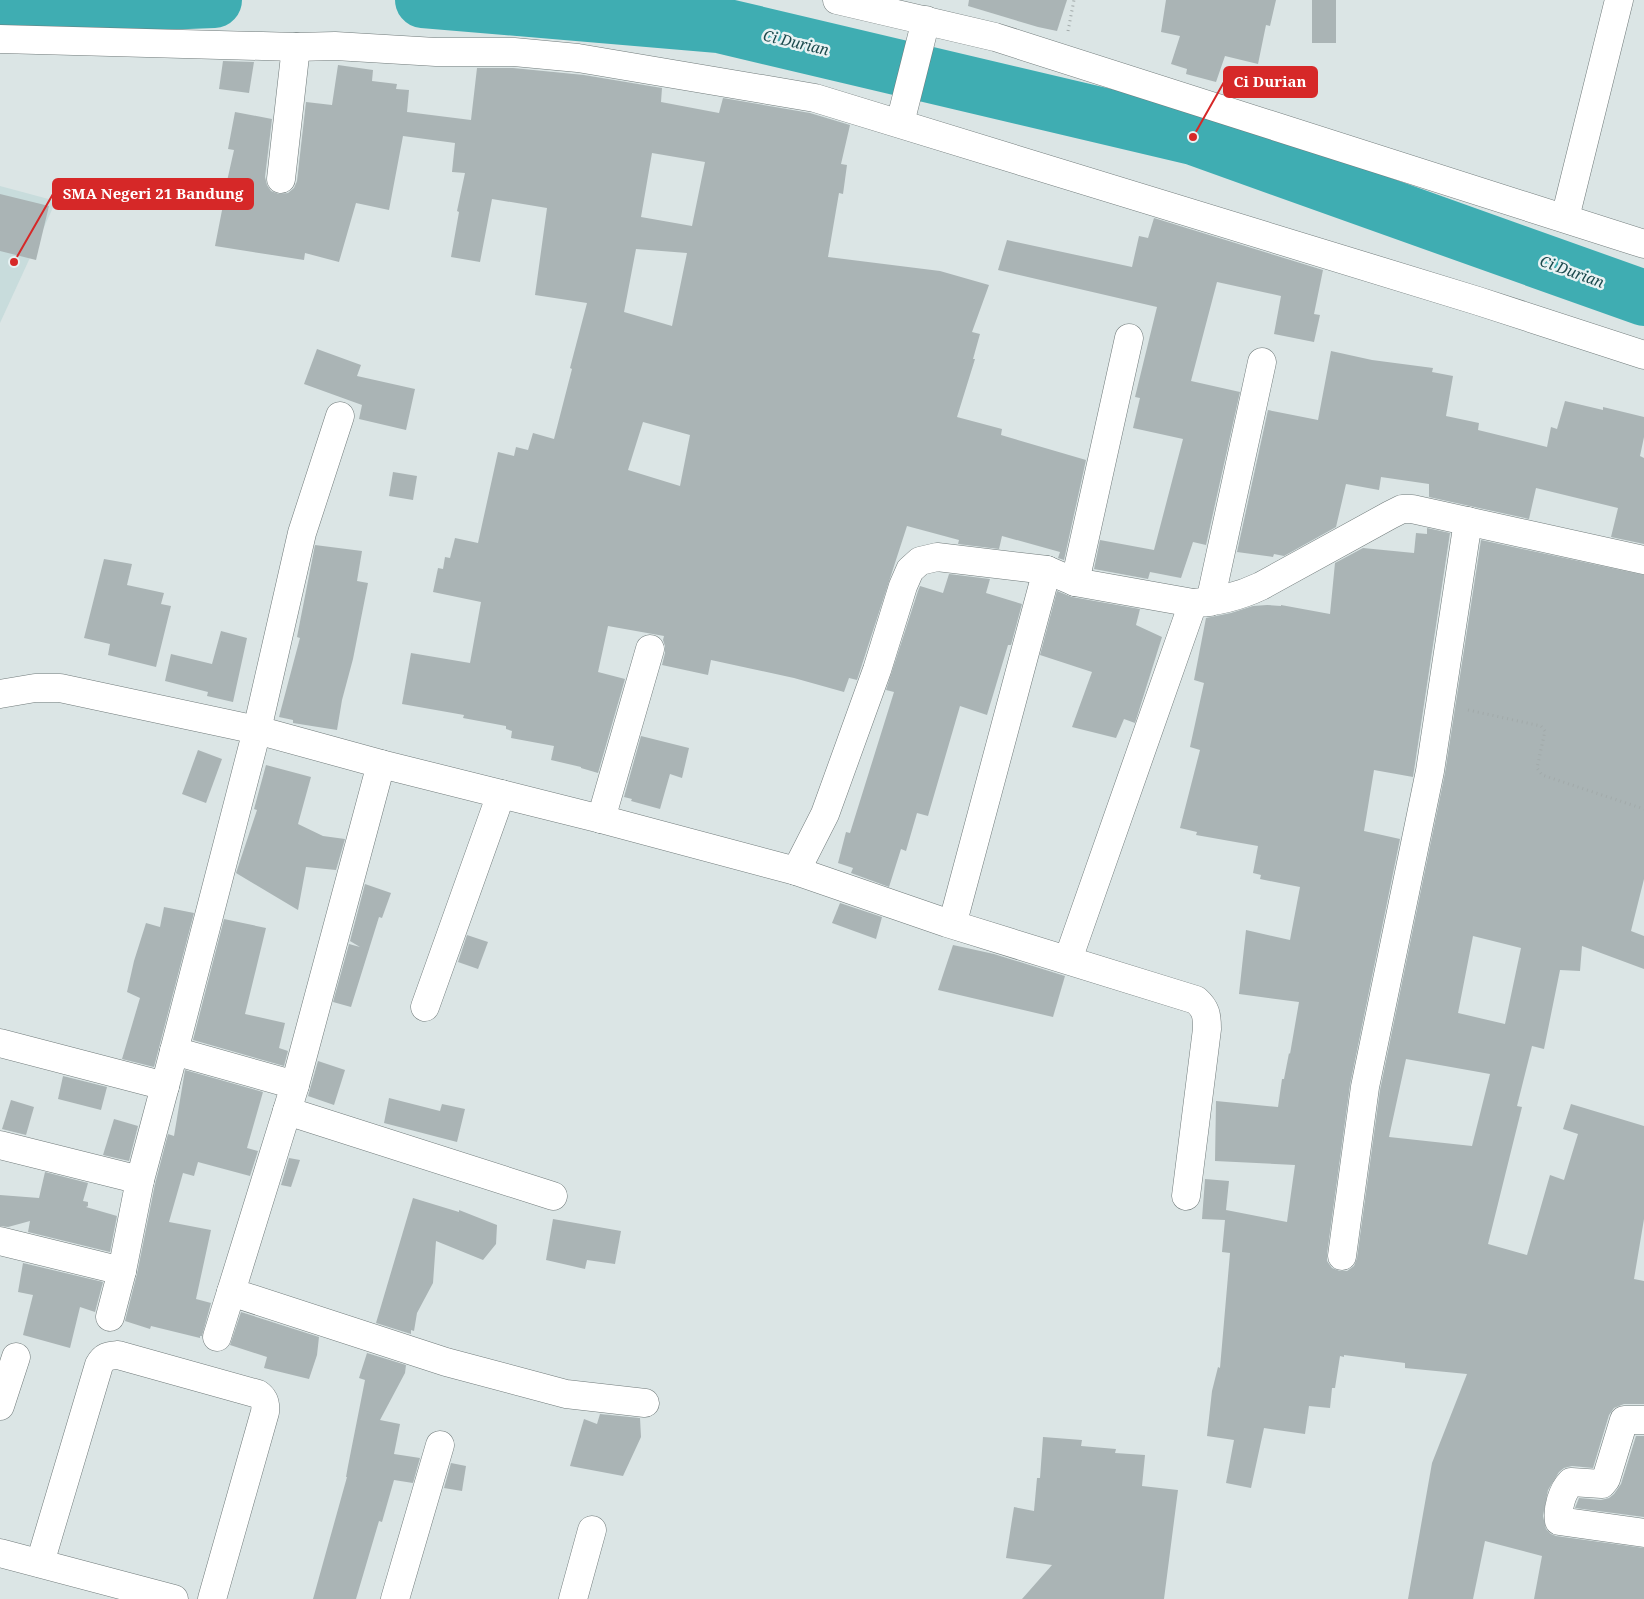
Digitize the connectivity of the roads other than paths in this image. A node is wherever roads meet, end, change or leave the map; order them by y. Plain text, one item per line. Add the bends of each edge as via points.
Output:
1 (837, 0) edge
2 (1618, 0) edge
3 (924, 31) junction
4 (0, 39) edge
5 (296, 47) junction
6 (903, 112) junction
7 (282, 180) dead end
8 (1566, 218) junction
9 (1644, 244) edge
10 (1129, 338) dead end
11 (1644, 355) edge
12 (1262, 362) dead end
13 (340, 416) dead end
14 (1468, 520) junction
15 (1644, 560) edge
16 (1047, 570) junction
17 (1074, 582) junction
18 (1201, 603) junction
19 (650, 649) dead end
20 (0, 694) edge
21 (257, 730) junction
22 (381, 764) junction
23 (500, 794) junction
24 (602, 819) junction
25 (796, 871) junction
26 (954, 918) dead end
27 (1071, 950) dead end
28 (424, 1007) dead end
29 (0, 1043) edge
30 (174, 1051) junction
31 (294, 1085) junction
32 (165, 1086) junction
33 (286, 1111) junction
34 (0, 1145) edge
35 (140, 1180) junction
36 (553, 1196) dead end
37 (1186, 1196) dead end
38 (0, 1241) edge
39 (1342, 1256) dead end
40 (122, 1271) junction
41 (231, 1292) junction
42 (110, 1317) dead end
43 (217, 1337) dead end
44 (16, 1357) dead end
45 (645, 1403) dead end
46 (0, 1406) edge
47 (1644, 1420) edge
48 (440, 1445) dead end
49 (592, 1530) dead end
50 (1644, 1533) edge
51 (0, 1553) edge
52 (40, 1564) junction
53 (174, 1599) edge
54 (212, 1599) edge
55 (395, 1599) edge
56 (572, 1599) edge

1 - 3 street
2 - 8 street
3 - 6 street
3 - 8 street via 1004,39
4 - 5 street
5 - 6 street via 514,52 578,58
5 - 7 street
6 - 11 street
8 - 9 street
10 - 17 street
12 - 18 street
13 - 21 street via 302,533
14 - 15 street
14 - 18 street via 1402,509 1261,586
14 - 39 street via 1430,771 1365,1087
16 - 17 street
16 - 25 street via 937,557 920,561 910,570 825,814
16 - 26 street
17 - 18 street
18 - 27 street
19 - 24 street
20 - 21 street via 60,688
21 - 22 street
21 - 30 street
22 - 23 street
22 - 31 street
23 - 24 street
23 - 28 street
24 - 25 street
25 - 37 street via 952,925 1196,1000 1207,1015 1207,1029
29 - 32 street
30 - 31 street
30 - 32 street
31 - 33 street
32 - 35 street
33 - 36 street
33 - 41 street
34 - 35 street
35 - 40 street
38 - 40 street
40 - 42 street
41 - 43 street
41 - 45 street via 455,1364 566,1394
44 - 46 street
47 - 50 street via 1624,1420 1606,1480 1602,1484 1571,1482 1565,1488 1558,1516 1559,1521
48 - 55 street
49 - 56 street
51 - 52 street
52 - 53 street
52 - 54 street via 98,1365 102,1358 118,1355 258,1394 266,1405

